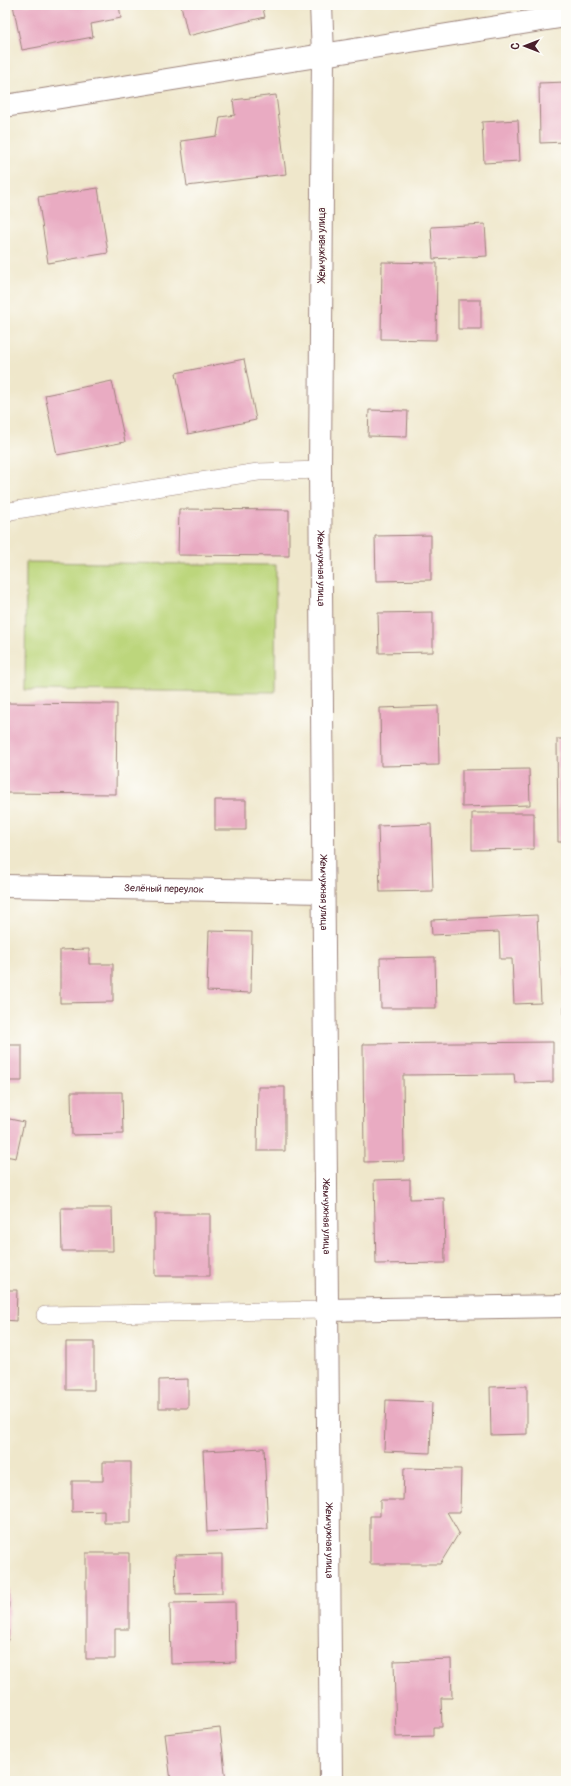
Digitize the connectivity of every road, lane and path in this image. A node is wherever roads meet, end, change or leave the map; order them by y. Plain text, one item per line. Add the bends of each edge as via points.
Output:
1 (321, 5) edge
2 (566, 16) edge
3 (323, 54) junction
4 (5, 106) edge
5 (320, 470) junction
6 (5, 514) edge
7 (5, 886) edge
8 (323, 892) junction
9 (566, 1306) edge
10 (326, 1310) junction
11 (45, 1315) dead end
12 (331, 1781) edge

1 - 3 street, Жемчужная улица
2 - 3 street
3 - 4 street
3 - 5 street, Жемчужная улица
5 - 6 lane via 258,472 10,511
5 - 8 street, Жемчужная улица
7 - 8 street, Зелёный переулок
8 - 10 street, Жемчужная улица
9 - 10 street
10 - 11 lane
10 - 12 street, Жемчужная улица

